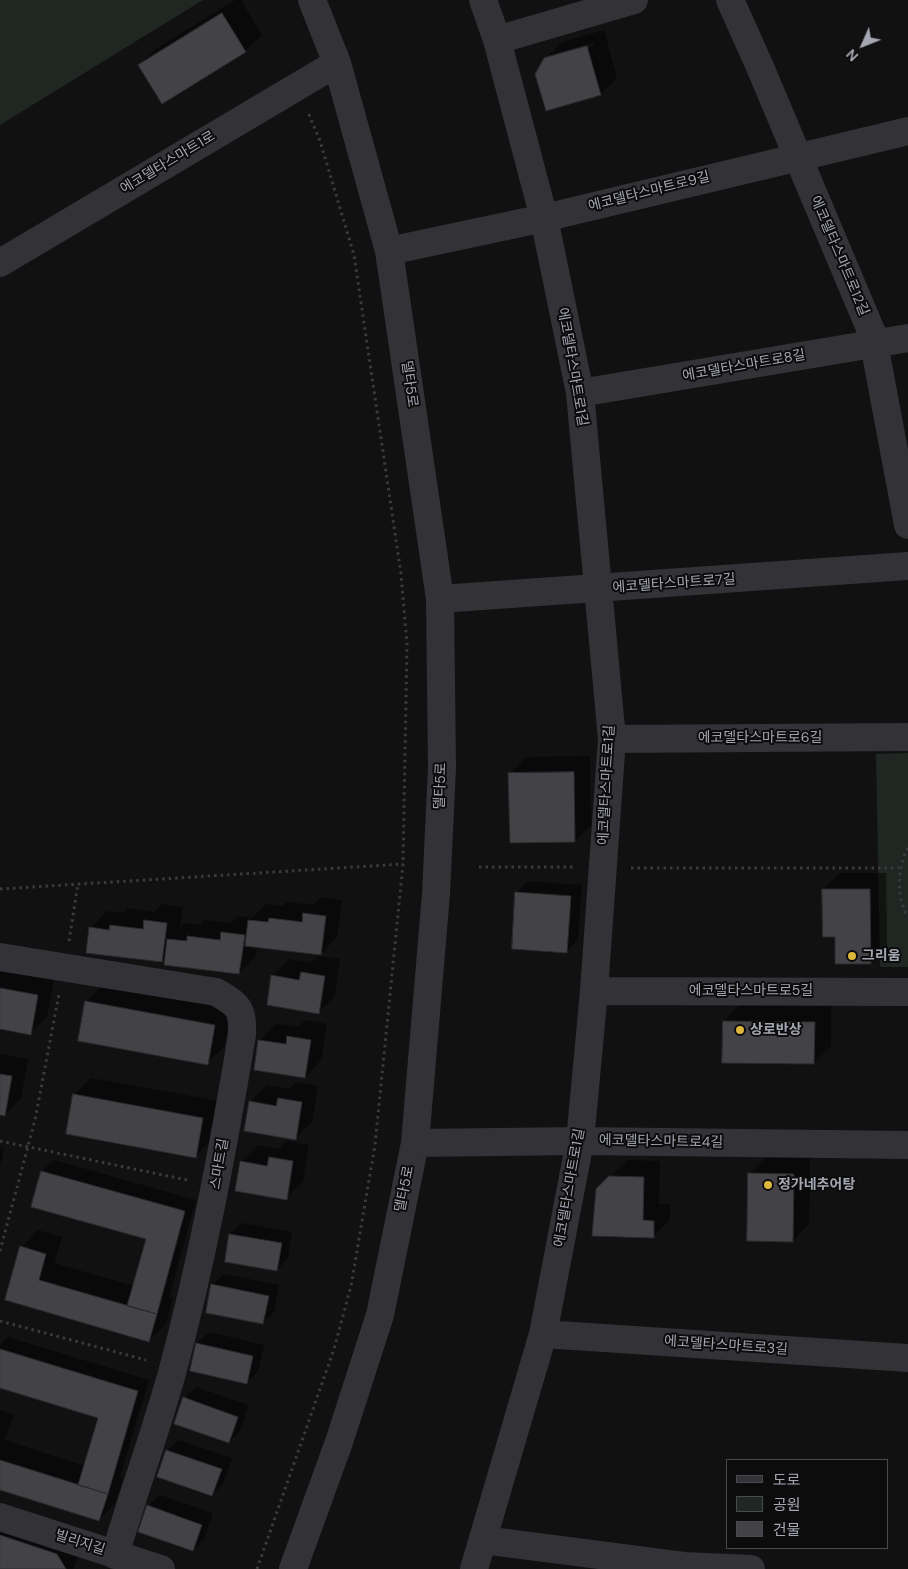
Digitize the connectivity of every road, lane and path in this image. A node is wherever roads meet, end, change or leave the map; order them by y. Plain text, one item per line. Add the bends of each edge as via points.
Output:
1 (312, 0) edge
2 (483, 0) edge
3 (634, 0) edge
4 (730, 0) edge
5 (496, 40) junction
6 (337, 63) junction
7 (306, 106) dead end
8 (908, 130) edge
9 (797, 156) junction
10 (544, 218) junction
11 (389, 250) junction
12 (0, 263) edge
13 (908, 338) edge
14 (874, 344) junction
15 (580, 393) junction
16 (908, 525) edge
17 (908, 566) edge
18 (600, 590) junction
19 (440, 599) junction
20 (908, 737) edge
21 (612, 739) junction
22 (908, 848) edge
23 (403, 864) junction
24 (478, 867) dead end
25 (582, 868) dead end
26 (628, 868) dead end
27 (899, 868) junction
28 (78, 884) junction
29 (0, 889) edge
30 (908, 917) edge
31 (0, 957) edge
32 (64, 967) junction
33 (594, 991) junction
34 (908, 992) edge
35 (0, 1141) edge
36 (580, 1141) junction
37 (414, 1143) junction
38 (908, 1145) edge
39 (28, 1147) junction
40 (217, 1186) junction
41 (0, 1251) edge
42 (0, 1321) edge
43 (543, 1334) junction
44 (908, 1358) edge
45 (173, 1367) junction
46 (0, 1516) edge
47 (483, 1540) junction
48 (100, 1557) edge
49 (161, 1569) edge
50 (257, 1569) edge
51 (293, 1569) edge
52 (474, 1569) edge
53 (751, 1569) edge

1 - 6 street, 델타5로
2 - 5 street, 에코델타스마트로1길
3 - 5 street
4 - 9 street, 에코델타스마트로12길
5 - 10 street, 에코델타스마트로1길
6 - 11 street, 델타5로
6 - 12 street, 에코델타스마트1로
7 - 23 path via 320,141 354,256 401,574 406,644
8 - 9 street, 에코델타스마트로9길
9 - 10 street, 에코델타스마트로9길
9 - 14 street, 에코델타스마트로12길
10 - 11 street, 에코델타스마트로9길
10 - 15 street, 에코델타스마트로1길
11 - 19 street, 델타5로
13 - 14 street, 에코델타스마트로8길
14 - 15 street, 에코델타스마트로8길
14 - 16 street, 에코델타스마트로12길
15 - 18 street, 에코델타스마트로1길
17 - 18 street, 에코델타스마트로7길
18 - 19 street, 에코델타스마트로7길
18 - 21 street, 에코델타스마트로1길
19 - 37 street, 델타5로 via 442,767 438,855
20 - 21 street, 에코델타스마트로6길
21 - 33 street, 에코델타스마트로1길
22 - 27 path
23 - 28 path
23 - 50 path via 375,1145 351,1286 334,1349
24 - 25 path
26 - 27 path
27 - 30 path via 900,892
28 - 29 path
28 - 32 path
31 - 32 street, 스마트길
32 - 39 path
32 - 40 street, 스마트길 via 216,992 234,1002 243,1016 242,1035
33 - 34 street, 에코델타스마트로5길
33 - 36 street, 에코델타스마트로1길
35 - 39 path
36 - 37 street, 에코델타스마트로4길
36 - 38 street, 에코델타스마트로4길
36 - 43 street, 에코델타스마트로1길
37 - 51 street, 델타5로 via 380,1315
39 - 40 path
39 - 41 path
40 - 45 street, 스마트길
42 - 45 path
43 - 44 street, 에코델타스마트로3길
43 - 47 street, 에코델타스마트로1길
45 - 48 street, 스마트길
46 - 48 street, 빌리지길
47 - 52 street, 에코델타스마트로1길
47 - 53 street via 684,1566
48 - 49 street, 빌리지길

